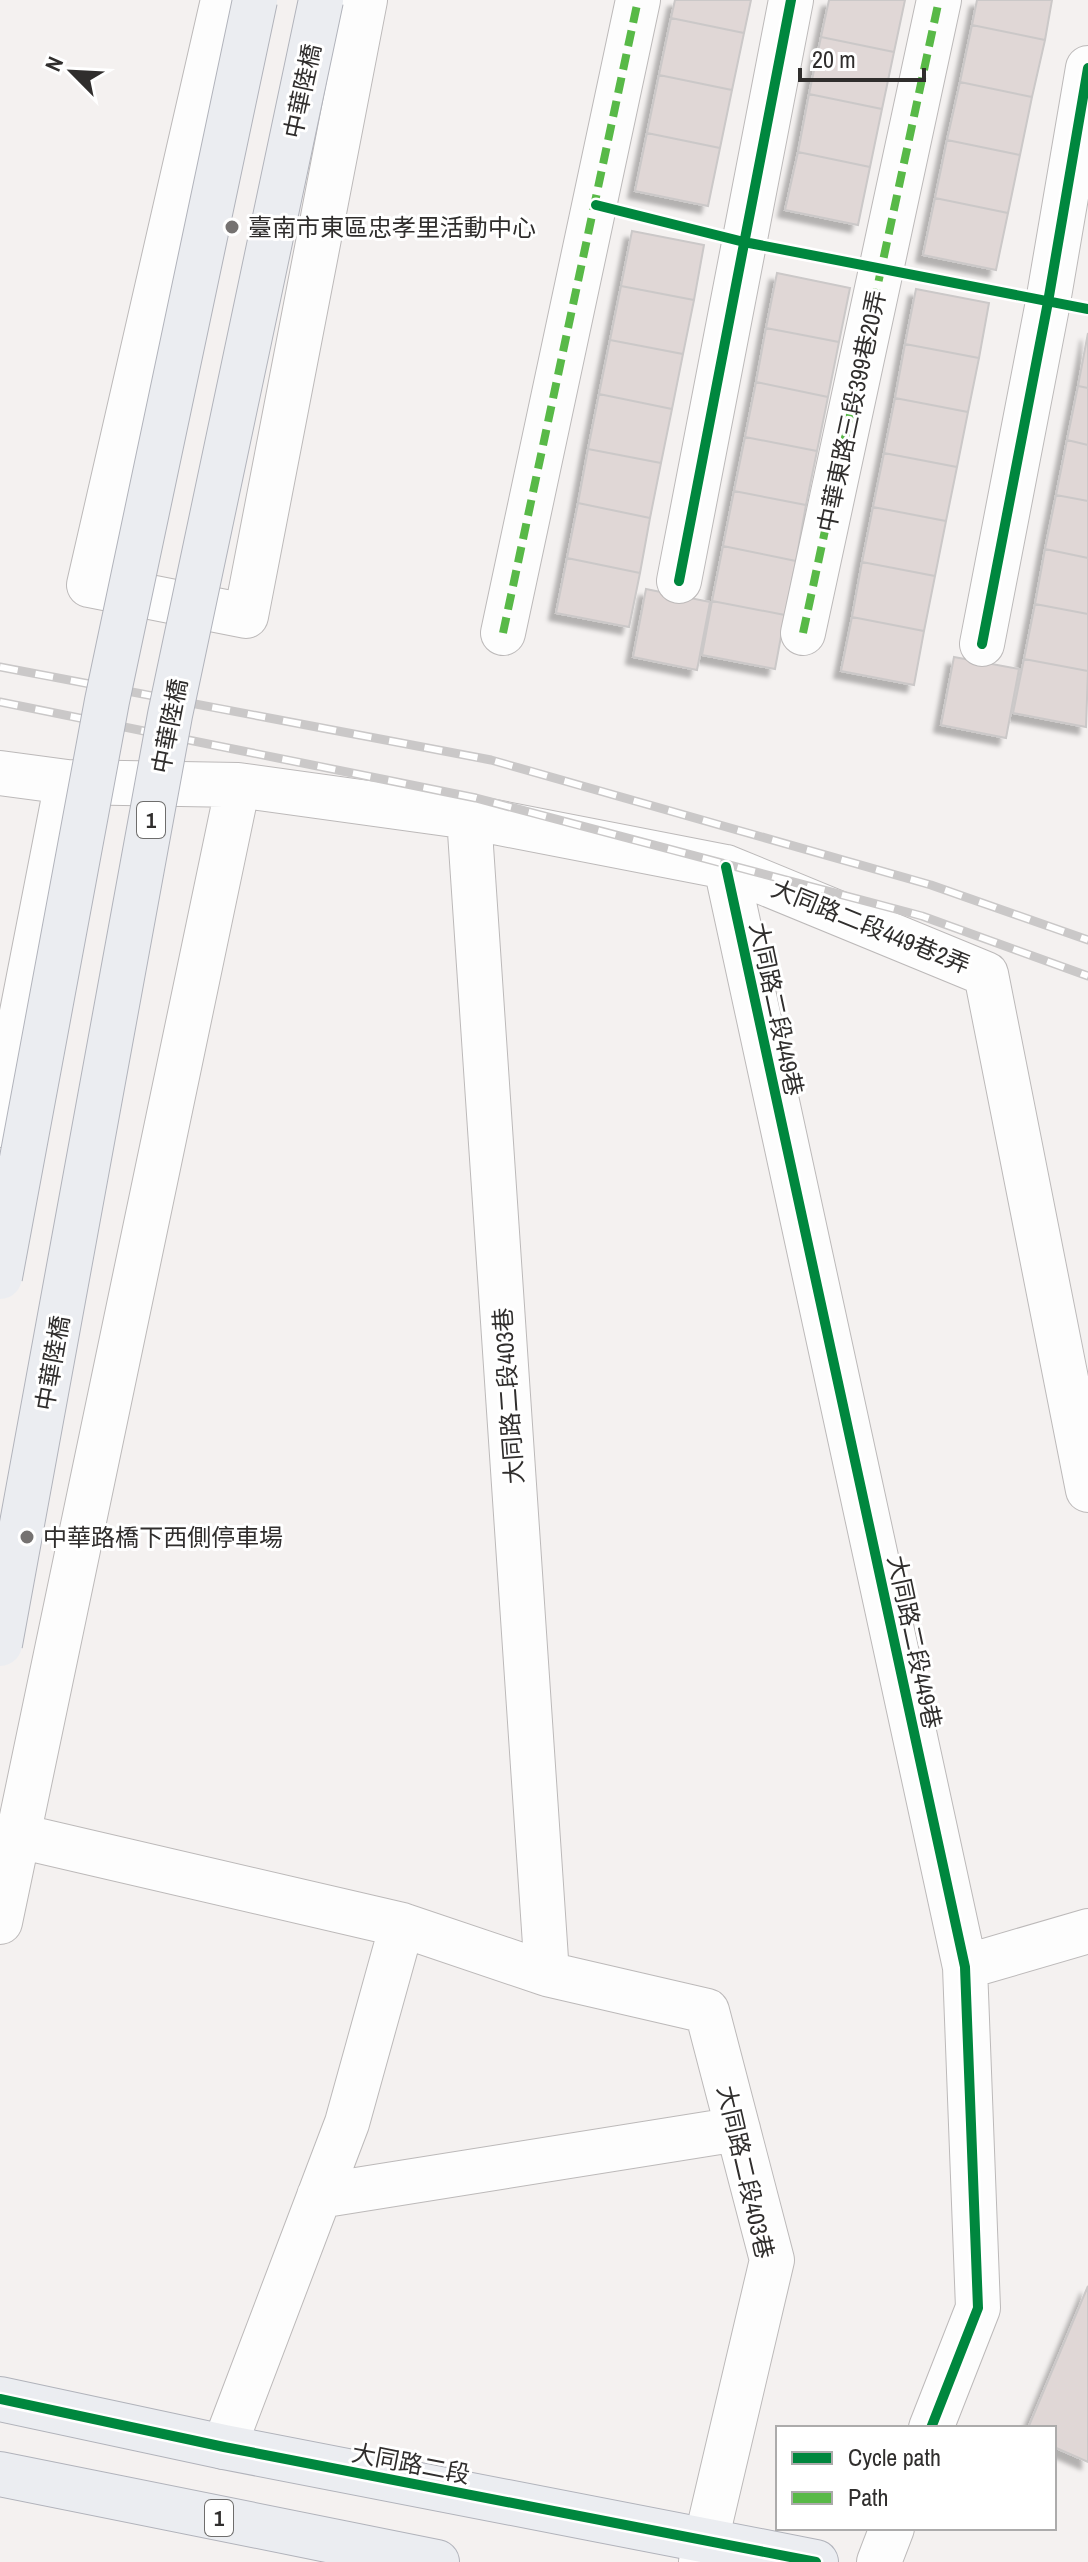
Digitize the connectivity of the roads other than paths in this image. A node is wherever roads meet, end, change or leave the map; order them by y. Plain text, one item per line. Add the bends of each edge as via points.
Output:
1 (223, 0) edge
2 (255, 0) edge
3 (321, 0) edge
4 (365, 0) edge
5 (638, 0) edge
6 (791, 0) edge
7 (939, 0) edge
8 (1088, 68) edge
9 (679, 581) dead end
10 (503, 633) dead end
11 (803, 633) dead end
12 (982, 644) dead end
13 (0, 773) edge
14 (67, 782) junction
15 (238, 785) junction
16 (469, 817) junction
17 (726, 867) junction
18 (15, 972) edge
19 (0, 1125) edge
20 (0, 1277) edge
21 (1088, 1490) edge
22 (0, 1644) edge
23 (19, 1836) junction
24 (0, 1922) edge
25 (402, 1925) junction
26 (1088, 1931) edge
27 (965, 1967) junction
28 (547, 1974) junction
29 (738, 2129) junction
30 (319, 2196) junction
31 (0, 2399) edge
32 (932, 2426) edge
33 (224, 2447) junction
34 (0, 2474) edge
35 (891, 2530) edge
36 (703, 2551) edge
37 (437, 2562) edge
38 (816, 2562) edge
39 (879, 2562) edge

1 - 4 street via 89,585 246,616
2 - 20 main road, bridge via 107,701
3 - 22 main road, 中華陸橋 / 1, bridge via 170,715
5 - 10 street
6 - 9 street
7 - 11 street, 中華東路三段399巷20弄
8 - 12 street
13 - 14 street, 大同路二段449巷2弄
14 - 15 street, 大同路二段449巷2弄
14 - 18 street
15 - 16 street, 大同路二段449巷2弄
15 - 23 street
16 - 17 street, 大同路二段449巷2弄
16 - 28 street, 大同路二段403巷
17 - 21 street, 大同路二段449巷2弄 via 986,974
17 - 27 street, 大同路二段449巷
18 - 19 street
23 - 24 street
23 - 25 street, 大同路二段403巷
25 - 28 street, 大同路二段403巷
25 - 30 street via 347,2123
26 - 27 street
27 - 32 street, 大同路二段449巷 via 978,2308
28 - 29 street, 大同路二段403巷 via 707,2011
29 - 30 street
29 - 36 street, 大同路二段403巷 via 772,2260
30 - 33 street
31 - 33 main road, 大同路二段
33 - 36 main road, 大同路二段
34 - 37 main road, 1
35 - 39 street
36 - 38 main road, 大同路二段

